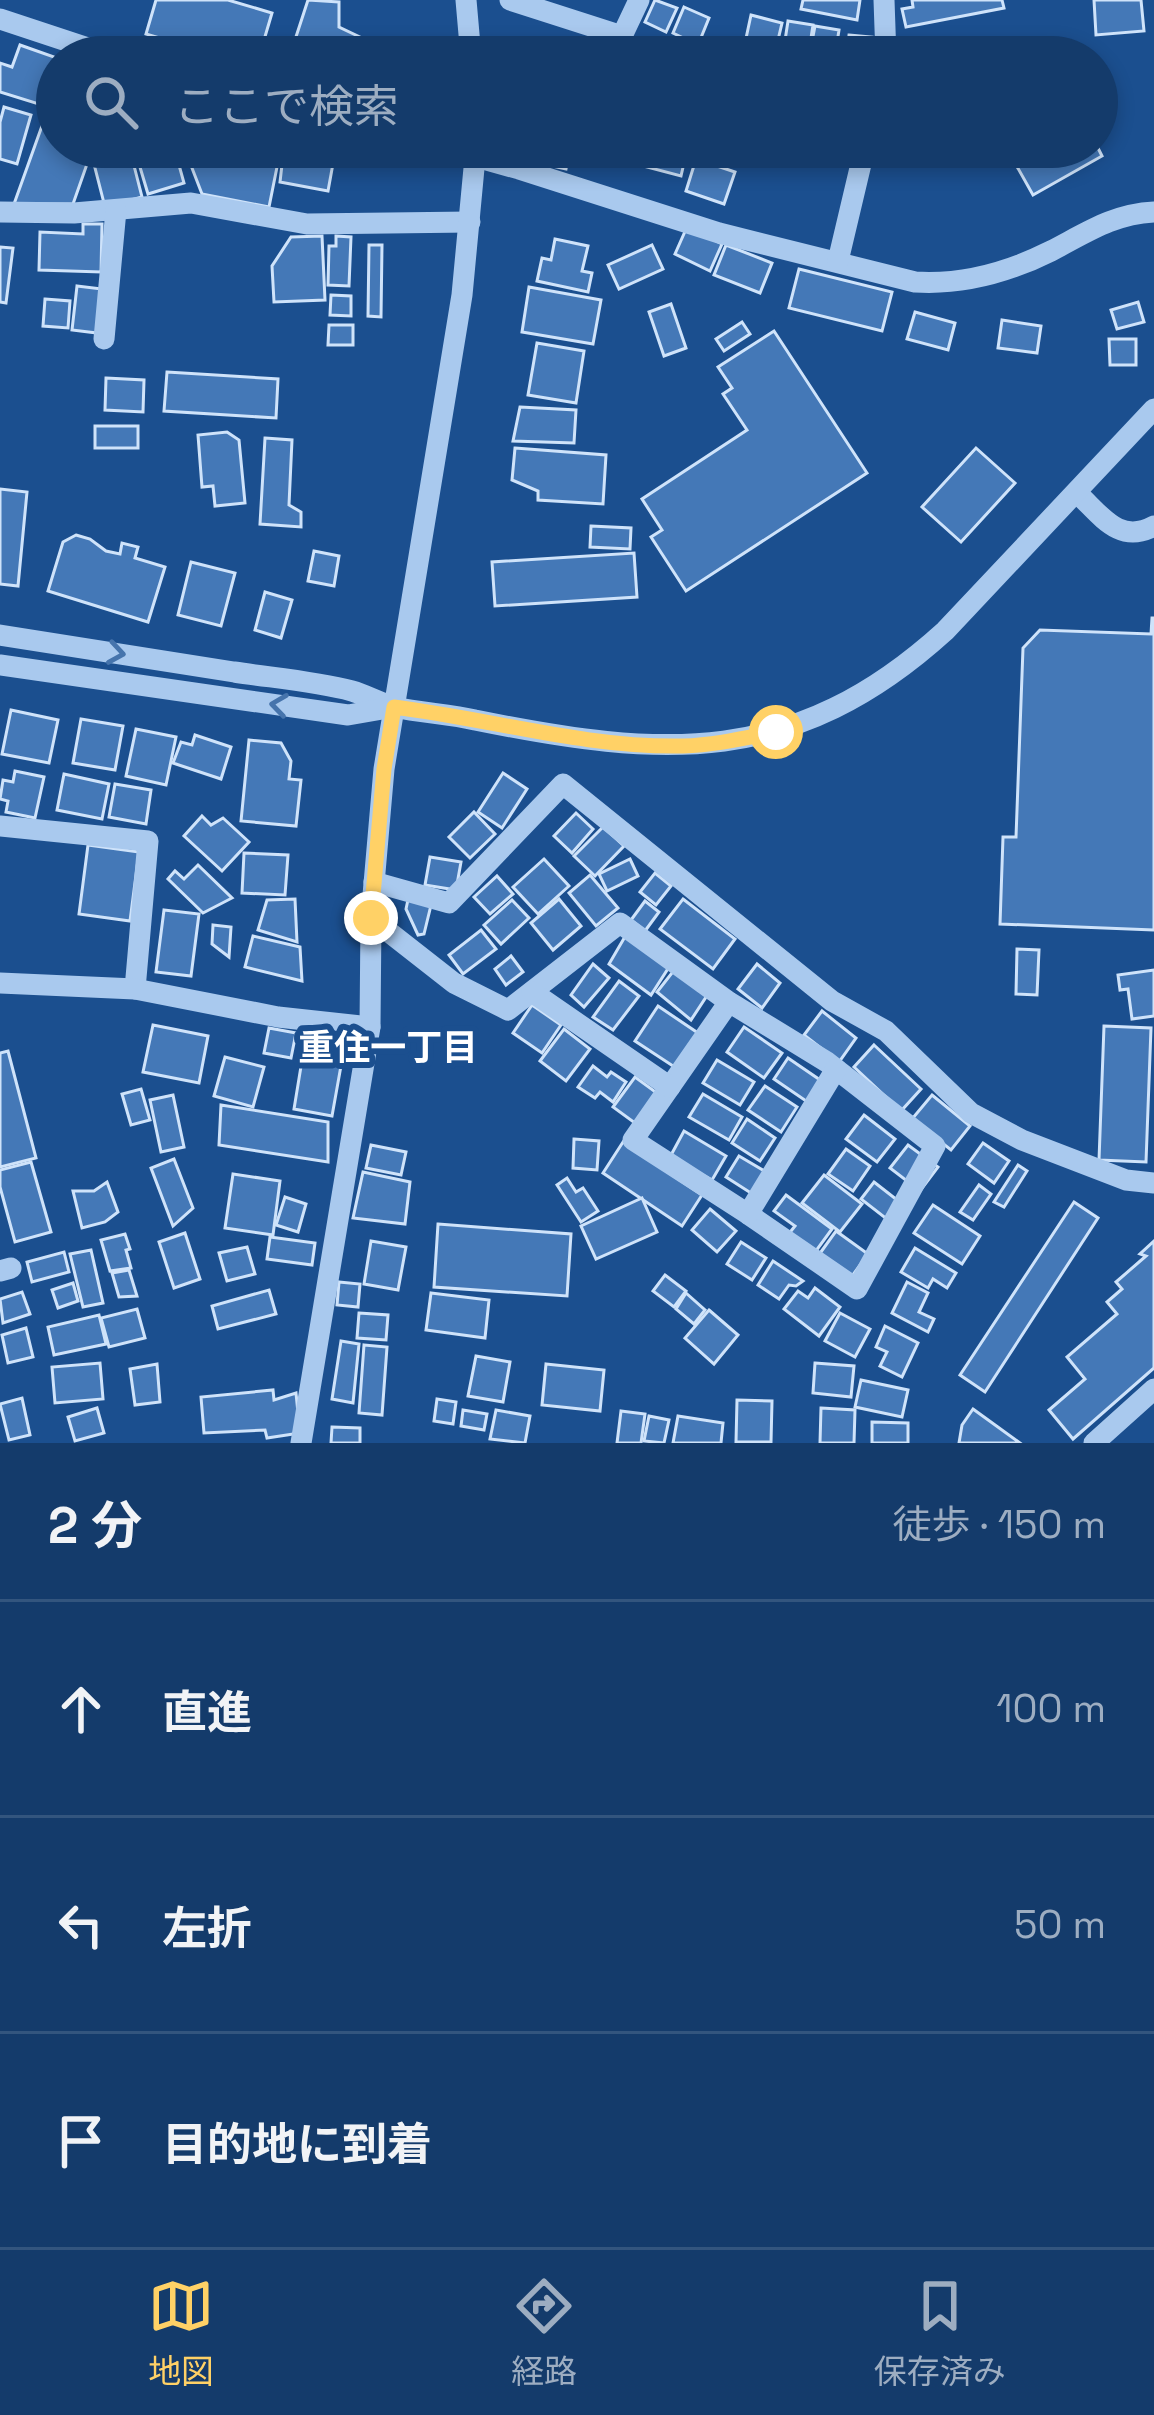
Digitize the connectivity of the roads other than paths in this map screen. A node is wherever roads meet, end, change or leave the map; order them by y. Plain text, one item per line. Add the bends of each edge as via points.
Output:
1 (510, 0) edge
2 (639, 0) edge
3 (884, 0) edge
4 (473, 1) edge
5 (0, 19) edge
6 (51, 36) edge
7 (472, 36) edge
8 (885, 36) edge
9 (475, 168) edge
10 (524, 168) edge
11 (860, 168) edge
12 (116, 210) junction
13 (0, 212) edge
14 (1154, 212) edge
15 (470, 222) junction
16 (838, 261) junction
17 (104, 340) dead end
18 (1154, 409) edge
19 (1077, 494) junction
20 (1154, 526) edge
21 (0, 635) edge
22 (0, 665) edge
23 (394, 707) junction
24 (0, 826) edge
25 (374, 882) junction
26 (371, 918) junction
27 (0, 982) edge
28 (135, 989) junction
29 (532, 992) junction
30 (729, 1002) junction
31 (370, 1027) junction
32 (836, 1069) junction
33 (670, 1088) junction
34 (1154, 1183) edge
35 (748, 1214) junction
36 (1154, 1389) edge
37 (301, 1443) edge
38 (1094, 1443) edge

1 - 2 street via 622,36
3 - 8 street
4 - 7 street
5 - 6 street
9 - 15 street
10 - 16 street via 719,233
11 - 16 street
12 - 13 street
12 - 15 street via 191,203 307,224
12 - 17 street
14 - 16 street via 1114,218 1032,260 962,280 915,282
15 - 23 street
18 - 19 street
19 - 20 street via 1124,533
19 - 23 street via 909,664 776,732 642,745
21 -> 23 street via 336,688
23 -> 22 street via 348,715
23 - 25 street
24 - 28 street via 148,842
25 - 26 street
25 - 34 street via 449,903 562,784 832,1001 886,1030 971,1112 1022,1141
26 - 29 street via 454,983 508,1010
26 - 31 street
27 - 28 street
28 - 31 street
29 - 30 street via 620,923
29 - 33 street
30 - 32 street
30 - 33 street
31 - 37 street
32 - 35 street
32 - 35 street via 934,1146 856,1289
33 - 35 street via 633,1140
36 - 38 street

